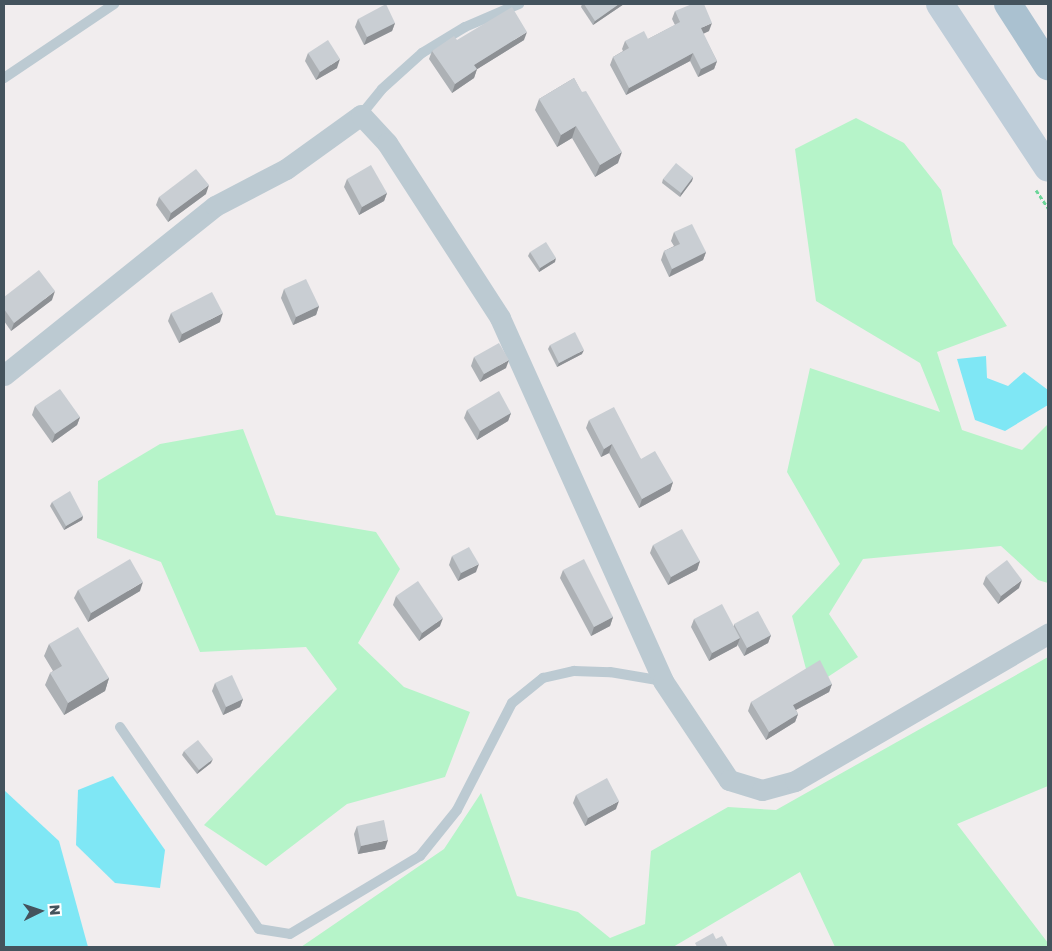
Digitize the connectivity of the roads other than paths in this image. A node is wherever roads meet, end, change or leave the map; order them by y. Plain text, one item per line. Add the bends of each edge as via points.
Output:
1 (114, 4) edge
2 (519, 4) edge
3 (940, 4) edge
4 (1008, 4) edge
5 (1048, 66) edge
6 (4, 78) edge
7 (361, 115) junction
8 (1048, 168) edge
9 (4, 375) edge
10 (1048, 634) edge
11 (663, 680) junction
12 (120, 727) dead end

1 - 6 lane
2 - 7 lane via 465,27 422,54 382,89
3 - 8 main road
4 - 5 main road
7 - 9 street via 286,169 215,206
7 - 11 street via 387,144 500,318
10 - 11 street via 795,780 762,790 729,780
11 - 12 lane via 610,672 574,671 543,678 512,703 457,810 420,856 290,934 258,929

